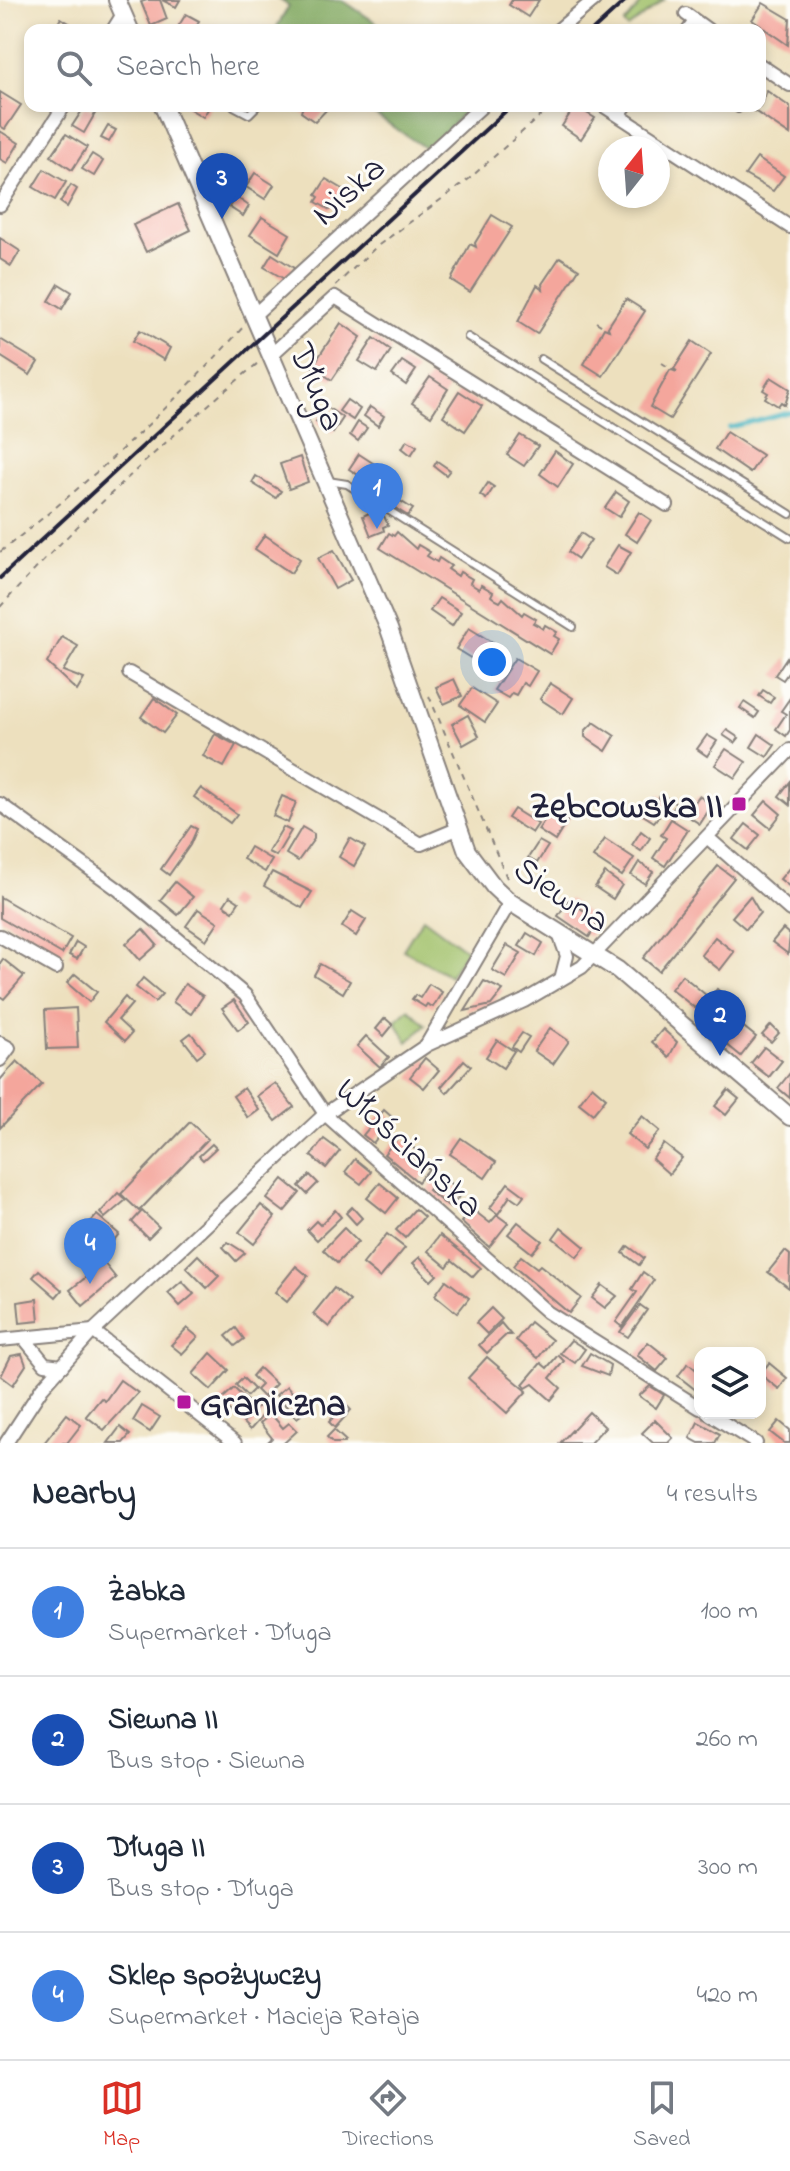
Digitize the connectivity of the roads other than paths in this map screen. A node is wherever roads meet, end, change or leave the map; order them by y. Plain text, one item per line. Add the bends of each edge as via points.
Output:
1 (594, 0) edge
2 (565, 24) edge
3 (766, 72) edge
4 (790, 85) edge
5 (60, 112) edge
6 (166, 112) edge
7 (475, 112) edge
8 (626, 112) edge
9 (0, 205) edge
10 (790, 227) edge
11 (253, 316) junction
12 (468, 337) dead end
13 (271, 355) junction
14 (541, 359) dead end
15 (324, 481) junction
16 (667, 505) dead end
17 (790, 514) edge
18 (790, 538) edge
19 (573, 627) dead end
20 (129, 673) dead end
21 (790, 750) edge
22 (0, 804) edge
23 (457, 829) junction
24 (707, 837) junction
25 (510, 902) junction
26 (790, 910) edge
27 (558, 932) junction
28 (1, 938) edge
29 (596, 954) junction
30 (56, 968) dead end
31 (561, 979) junction
32 (0, 1043) edge
33 (427, 1045) junction
34 (0, 1060) edge
35 (325, 1114) junction
36 (790, 1117) edge
37 (93, 1331) junction
38 (53, 1334) junction
39 (24, 1338) junction
40 (0, 1340) edge
41 (39, 1357) junction
42 (66, 1361) junction
43 (42, 1388) junction
44 (694, 1404) edge
45 (718, 1419) edge
46 (6, 1443) edge
47 (235, 1443) edge
48 (756, 1443) edge

1 - 2 street
3 - 4 street
5 - 9 street
6 - 11 street, Długa
7 - 11 street, Niska
8 - 10 street
11 - 13 street, Długa
12 - 18 lane
13 - 15 street, Długa
13 - 16 street via 335,297
14 - 17 lane
15 - 19 lane via 347,484
15 - 23 street, Długa via 410,680
20 - 23 street via 421,844
21 - 24 street
22 - 35 street, Włościańska via 119,890 245,995
23 - 25 street, Siewna via 478,869
24 - 26 street
24 - 29 street
25 - 27 street, Siewna
25 - 33 street
27 - 29 street, Siewna
27 - 31 street via 567,956
28 - 30 street
29 - 31 street
29 - 36 street, Siewna
31 - 33 street
32 - 34 street via 9,1048
33 - 35 street
35 - 37 street
35 - 44 street, Włościańska via 547,1312
37 - 38 street
37 - 42 street
37 - 47 street
38 - 39 street
38 - 41 street via 38,1344
38 - 42 street via 68,1340
39 - 40 street
39 - 41 street
41 - 42 street via 50,1367
41 - 43 street
42 - 43 street
43 - 46 street
45 - 48 street

